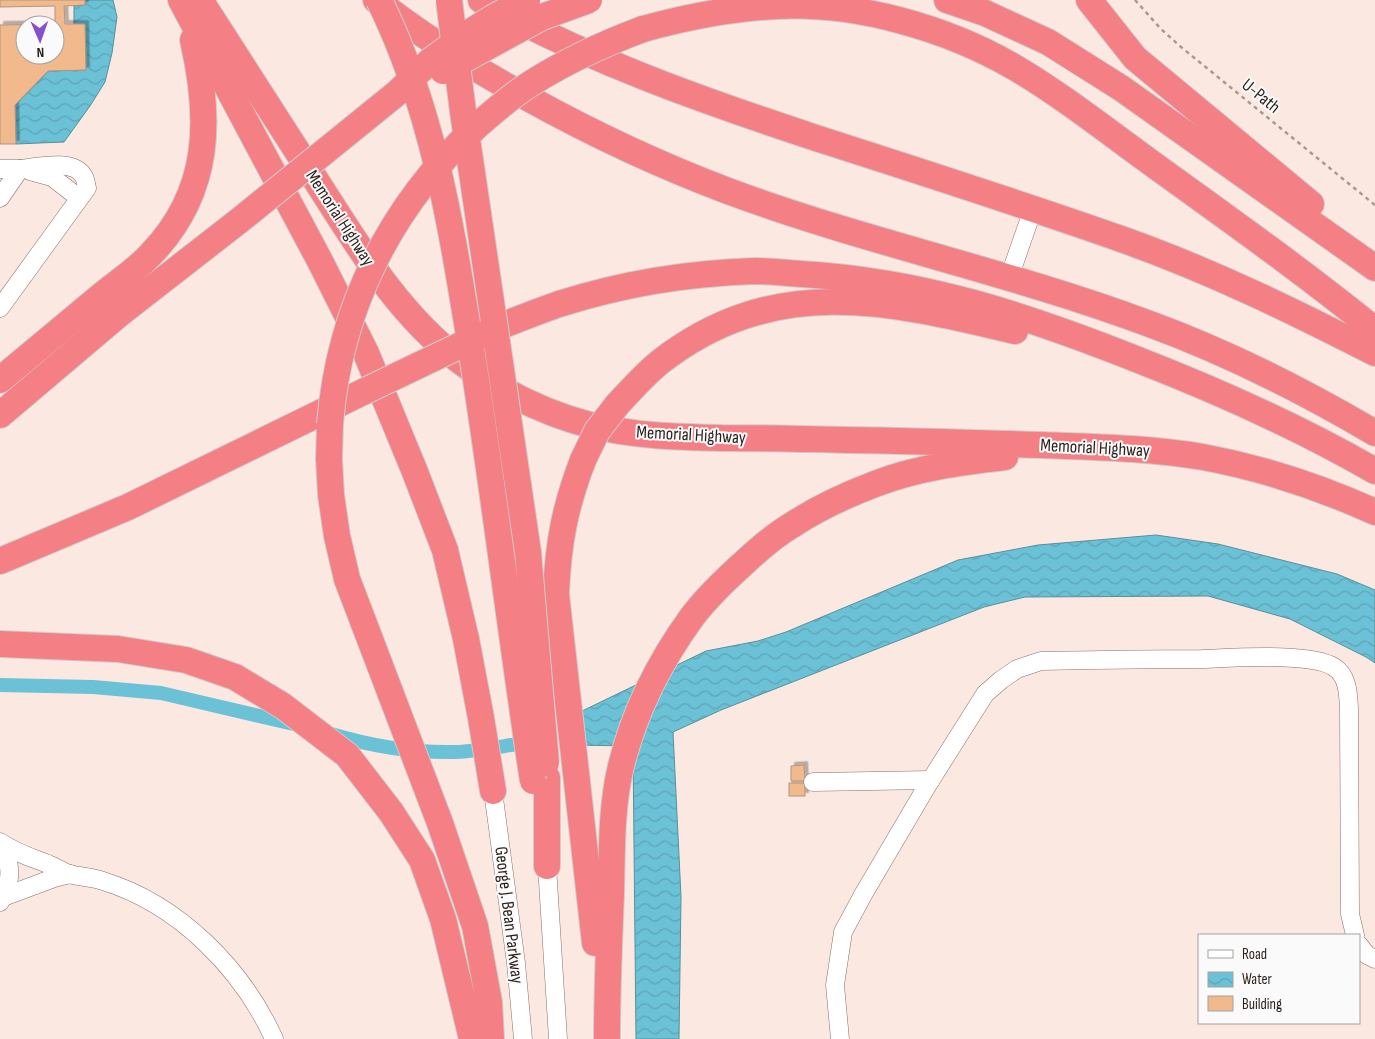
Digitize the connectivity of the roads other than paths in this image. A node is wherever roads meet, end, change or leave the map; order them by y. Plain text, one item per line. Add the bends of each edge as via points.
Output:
1 (188, 0) edge
2 (377, 0) edge
3 (449, 0) edge
4 (481, 0) edge
5 (527, 0) edge
6 (588, 0) edge
7 (947, 0) edge
8 (1089, 0) edge
9 (397, 93) junction
10 (0, 169) edge
11 (20, 169) junction
12 (0, 198) edge
13 (1033, 209) junction
14 (1375, 257) edge
15 (1375, 268) edge
16 (1009, 278) junction
17 (0, 308) edge
18 (1375, 330) edge
19 (1375, 353) edge
20 (1158, 368) junction
21 (0, 380) edge
22 (0, 415) edge
23 (1375, 433) edge
24 (1092, 447) junction
25 (1375, 471) edge
26 (1375, 512) edge
27 (0, 561) edge
28 (0, 644) edge
29 (540, 780) junction
30 (931, 780) junction
31 (813, 782) dead end
32 (493, 791) joint
33 (0, 843) edge
34 (547, 866) joint
35 (70, 874) junction
36 (2, 899) edge
37 (1355, 934) edge
38 (1360, 946) edge
39 (1375, 959) edge
40 (274, 1039) edge
41 (472, 1039) edge
42 (491, 1039) edge
43 (523, 1039) edge
44 (558, 1039) edge
45 (606, 1039) edge
46 (840, 1039) edge

1 - 21 highway via 204,116 202,152 188,203 151,255
1 - 24 highway, Memorial Highway via 395,299 460,361 510,394 590,425 656,435
1 - 32 highway via 366,354 391,412 444,550 466,639
2 - 16 highway via 456,57 619,146 718,188 784,211
2 - 29 highway, bridge via 395,32 409,68 424,112 446,201 488,460 516,668
3 - 29 highway, bridge via 528,552
4 - 13 highway via 559,40 658,83
5 - 9 highway, bridge via 467,34 430,61
6 - 9 highway, bridge via 542,17 437,75
7 - 15 highway via 985,13 1048,42 1121,88
8 - 14 highway via 1135,58
9 - 22 highway, bridge via 118,315
10 - 11 street
11 - 12 street
11 - 17 street via 65,165 75,168 84,176 83,193
13 - 16 street
13 - 19 highway via 1198,268
16 - 23 highway via 1112,310 1205,346 1319,400
18 - 42 highway, bridge via 1276,254 1013,67 952,37 908,24 863,13 812,6 778,6 680,19 602,44 529,84 496,109 454,148 419,188 377,254 344,339 332,397 329,459 337,536 348,579 440,823 475,926 489,1002
20 - 25 highway via 1250,406
20 - 27 highway, bridge via 1072,333 980,304 906,286 825,275 756,271 678,277 623,287 560,304 498,327 128,507
20 - 45 highway, bridge via 955,317 876,303 819,301 757,312 697,337 659,363 617,405 597,431 568,501 560,538 556,594
24 - 26 highway, Memorial Highway via 1163,452 1231,463 1305,484
24 - 45 highway via 979,460 917,471 876,484 791,525 724,581 693,616 658,672 637,718 621,767 612,830
28 - 41 highway via 118,649 186,660 234,677 283,706 347,755 391,812 422,860 442,920
29 - 34 highway
30 - 31 street
30 - 37 street via 985,694 1017,669 1041,661 1273,657 1326,663 1343,675 1348,696 1350,914
30 - 46 street via 843,932 834,985
32 - 43 street, George J. Bean Parkway
33 - 35 street via 16,853
33 - 36 street via 10,872
34 - 44 street, George J. Bean Parkway
35 - 36 street
35 - 40 street via 102,881 139,896 198,936 243,985
38 - 39 street

